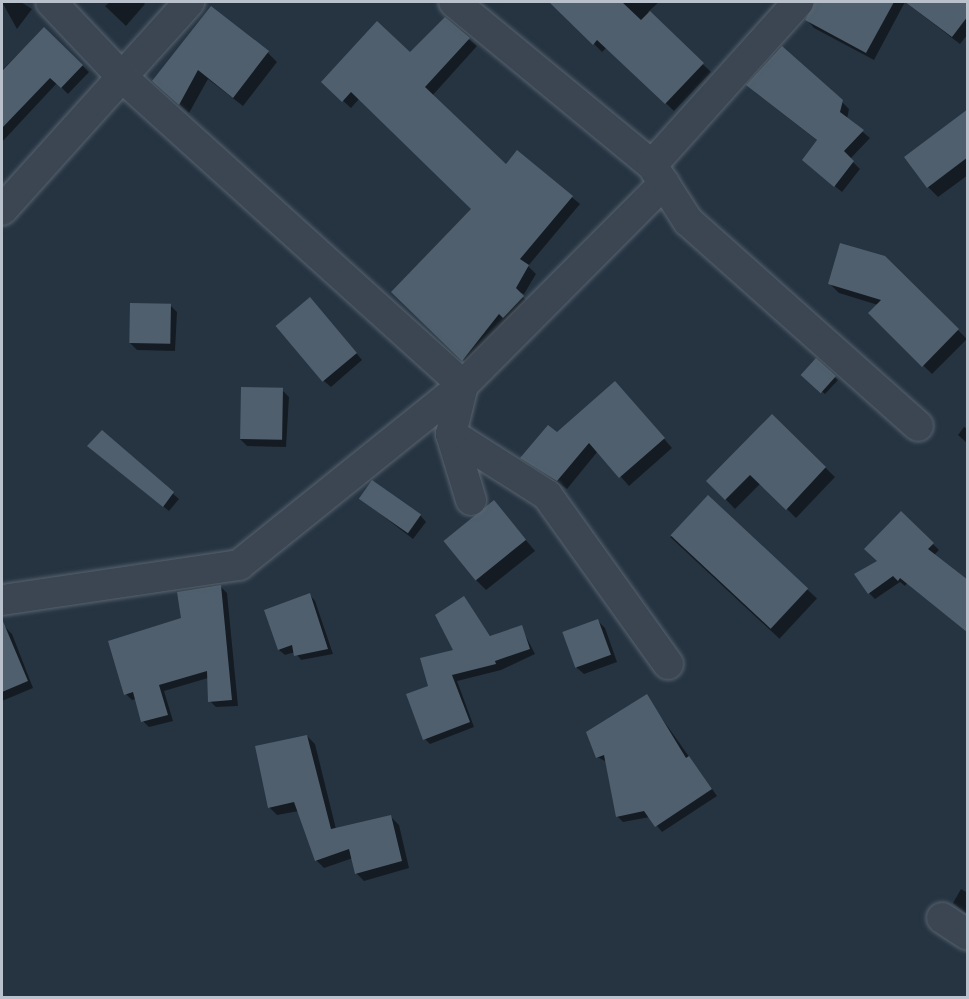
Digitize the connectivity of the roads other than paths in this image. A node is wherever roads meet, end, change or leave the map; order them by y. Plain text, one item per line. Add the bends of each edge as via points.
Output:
1 (51, 2) edge
2 (189, 2) edge
3 (454, 2) edge
4 (798, 2) edge
5 (122, 76) junction
6 (658, 174) junction
7 (2, 210) edge
8 (463, 385) junction
9 (918, 426) dead end
10 (451, 434) junction
11 (471, 501) dead end
12 (2, 600) edge
13 (668, 664) dead end
14 (942, 918) dead end
15 (968, 935) edge

1 - 5 street
2 - 5 street
3 - 6 street
4 - 6 street
5 - 7 street
5 - 8 street
6 - 8 street
6 - 9 street via 688,221
8 - 10 street
8 - 12 street via 238,566
10 - 11 street
10 - 13 street via 547,495
14 - 15 street

